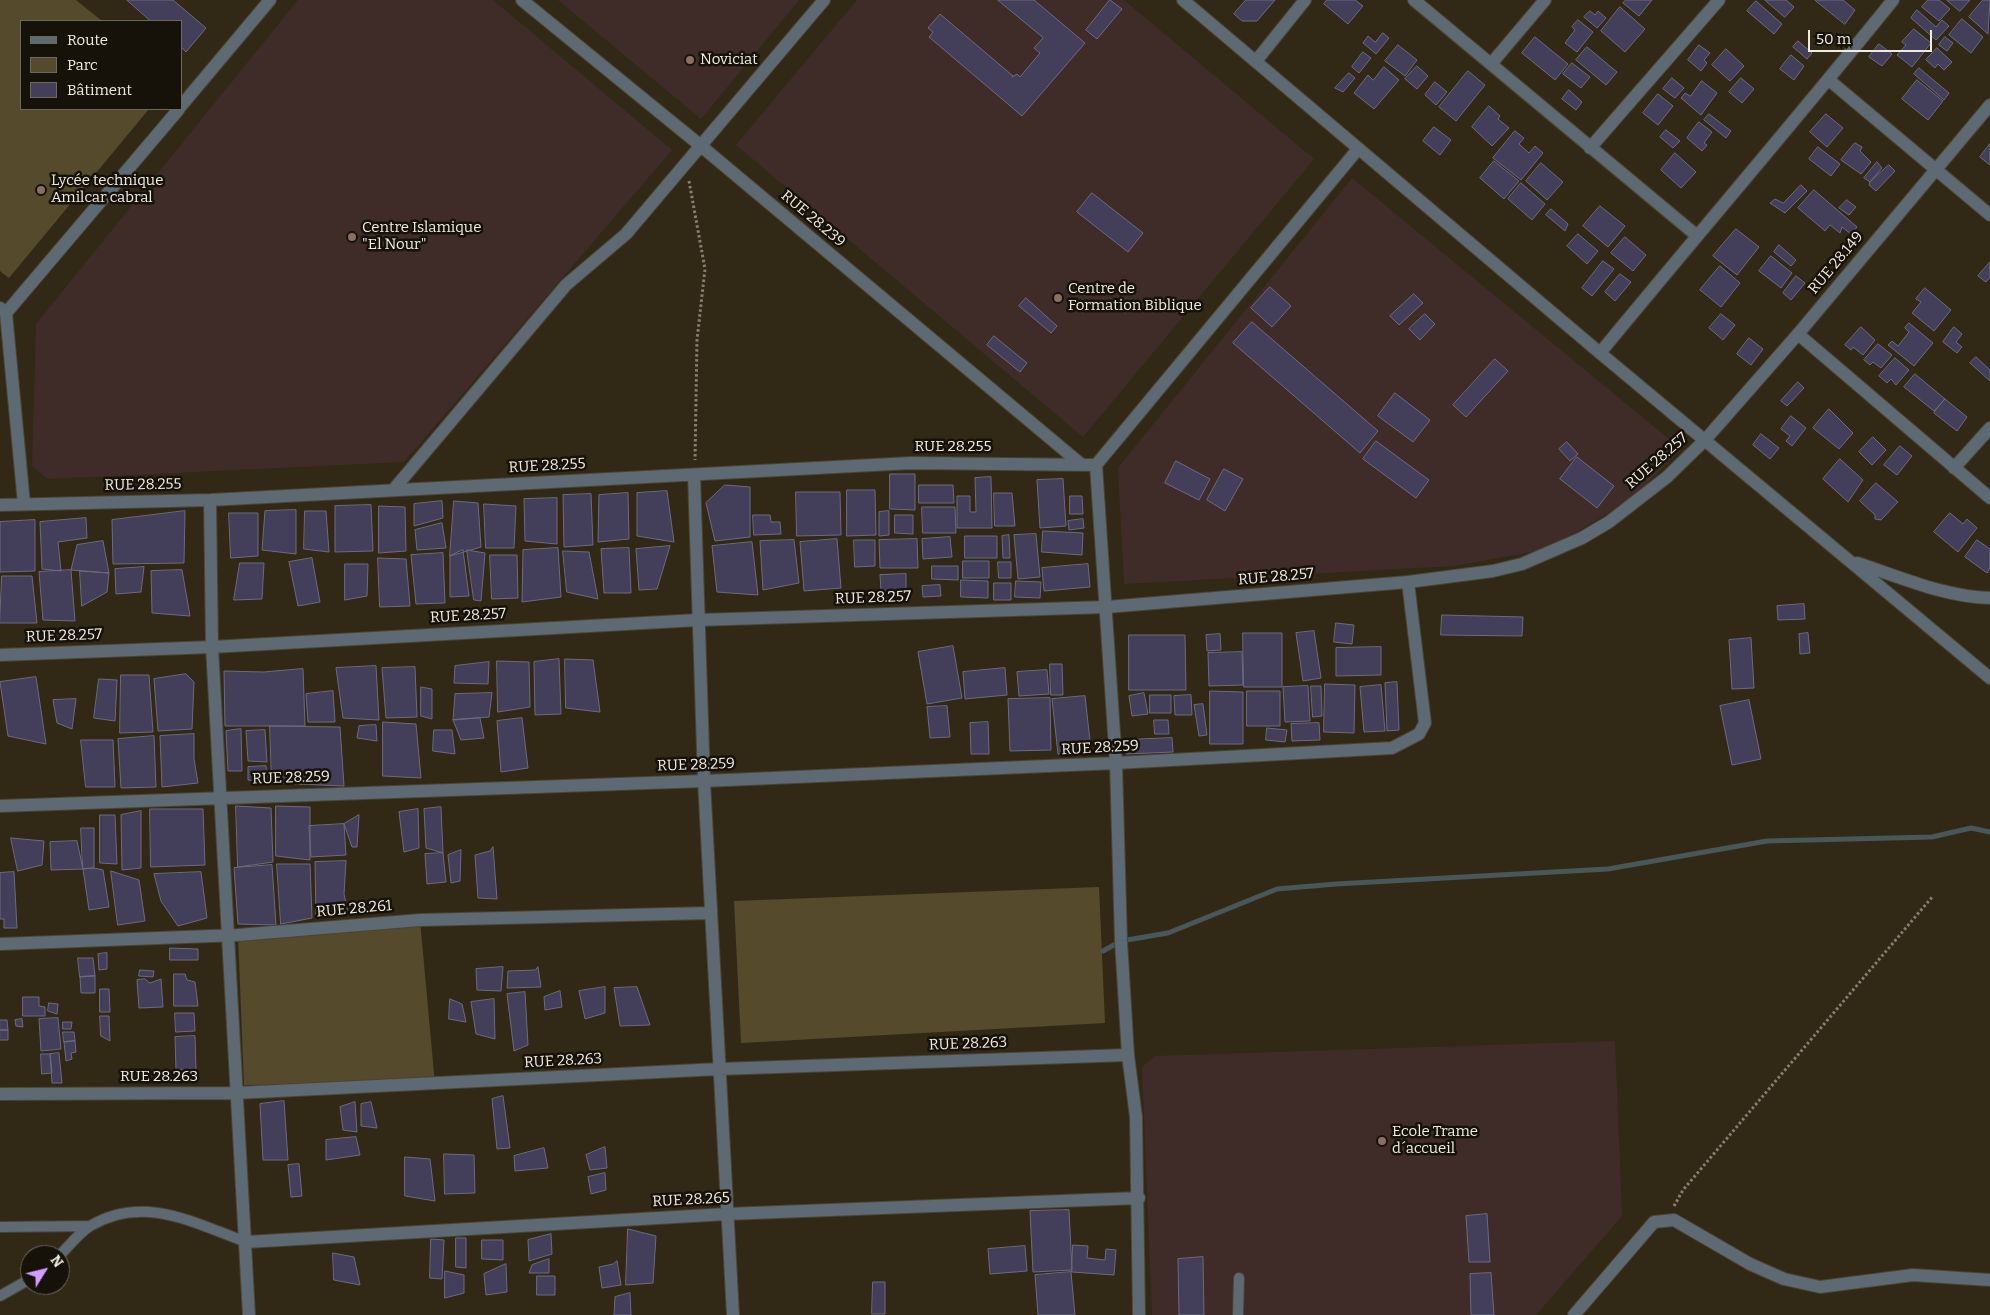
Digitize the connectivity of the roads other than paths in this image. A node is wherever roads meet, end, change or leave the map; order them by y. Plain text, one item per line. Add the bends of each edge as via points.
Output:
1 (270, 0) edge
2 (522, 0) edge
3 (824, 0) edge
4 (1183, 0) edge
5 (1305, 0) edge
6 (1414, 0) edge
7 (1545, 0) edge
8 (1719, 0) edge
9 (1893, 0) edge
10 (1256, 61) junction
11 (1491, 64) junction
12 (1829, 80) junction
13 (1990, 104) edge
14 (182, 105) edge
15 (178, 110) edge
16 (701, 146) junction
17 (1590, 148) junction
18 (1358, 149) junction
19 (1935, 169) junction
20 (1990, 215) edge
21 (1696, 235) junction
22 (3, 310) edge
23 (1798, 334) junction
24 (1600, 353) junction
25 (1990, 428) edge
26 (1705, 440) junction
27 (1082, 465) junction
28 (1096, 465) junction
29 (1954, 468) junction
30 (694, 475) junction
31 (394, 489) junction
32 (1990, 498) edge
33 (210, 500) junction
34 (24, 504) junction
35 (0, 505) edge
36 (1849, 561) junction
37 (1408, 582) junction
38 (1990, 598) edge
39 (1107, 607) junction
40 (698, 620) junction
41 (212, 647) junction
42 (0, 655) edge
43 (1990, 678) edge
44 (1116, 763) junction
45 (704, 781) junction
46 (220, 797) junction
47 (0, 806) edge
48 (710, 913) junction
49 (227, 936) junction
50 (0, 944) edge
51 (1128, 1055) junction
52 (719, 1069) junction
53 (236, 1093) junction
54 (0, 1094) edge
55 (1139, 1198) junction
56 (727, 1214) junction
57 (89, 1226) junction
58 (0, 1227) edge
59 (246, 1242) junction
60 (70, 1246) edge
61 (1239, 1278) dead end
62 (1990, 1280) edge
63 (20, 1285) edge
64 (0, 1296) edge
65 (249, 1315) edge
66 (733, 1315) edge
67 (1139, 1315) edge
68 (1238, 1315) edge
69 (1574, 1315) edge

1 - 14 street
2 - 16 street, RUE 28.239
3 - 16 street
4 - 10 street
5 - 10 street
6 - 11 street
7 - 11 street
8 - 17 street
9 - 12 street
10 - 18 street
11 - 17 street
12 - 19 street
12 - 21 street
13 - 19 street, RUE 28.149
15 - 22 street
16 - 27 street, RUE 28.239
16 - 31 street via 626,234 566,285
17 - 21 street
18 - 24 street
18 - 28 street
19 - 20 street
19 - 23 street, RUE 28.149
21 - 24 street
22 - 34 street
23 - 26 street, RUE 28.149
23 - 29 street
24 - 26 street
25 - 29 street
26 - 36 street
26 - 37 street, RUE 28.257 via 1667,478 1582,538 1500,570
27 - 28 street, RUE 28.255
27 - 30 street, RUE 28.255 via 911,463
28 - 39 street
29 - 32 street
30 - 31 street, RUE 28.255
30 - 40 street
31 - 33 street, RUE 28.255
33 - 34 street, RUE 28.255
33 - 41 street
34 - 35 street, RUE 28.255
36 - 38 street via 1924,585
36 - 43 street
37 - 39 street, RUE 28.257
37 - 44 street, RUE 28.259 via 1424,723 1419,734 1392,748
39 - 40 street, RUE 28.257
39 - 44 street
40 - 41 street, RUE 28.257
40 - 45 street
41 - 42 street, RUE 28.257
41 - 46 street
44 - 45 street, RUE 28.259
44 - 51 street
45 - 46 street, RUE 28.259
45 - 48 street
46 - 47 street, RUE 28.259
46 - 49 street
48 - 49 street, RUE 28.261 via 420,920
48 - 52 street
49 - 50 street, RUE 28.261
49 - 53 street
51 - 52 street, RUE 28.263
51 - 55 street via 1136,1116
52 - 53 street, RUE 28.263
52 - 56 street
53 - 54 street, RUE 28.263
53 - 59 street
55 - 56 street, RUE 28.265
55 - 67 street
56 - 59 street, RUE 28.265
56 - 66 street
57 - 58 lane
57 - 59 lane via 122,1213 148,1210 171,1214
57 - 60 lane
59 - 65 street
61 - 68 lane
62 - 69 street via 1914,1275 1820,1287 1784,1279 1750,1264 1691,1227 1666,1220 1654,1222
63 - 64 lane

